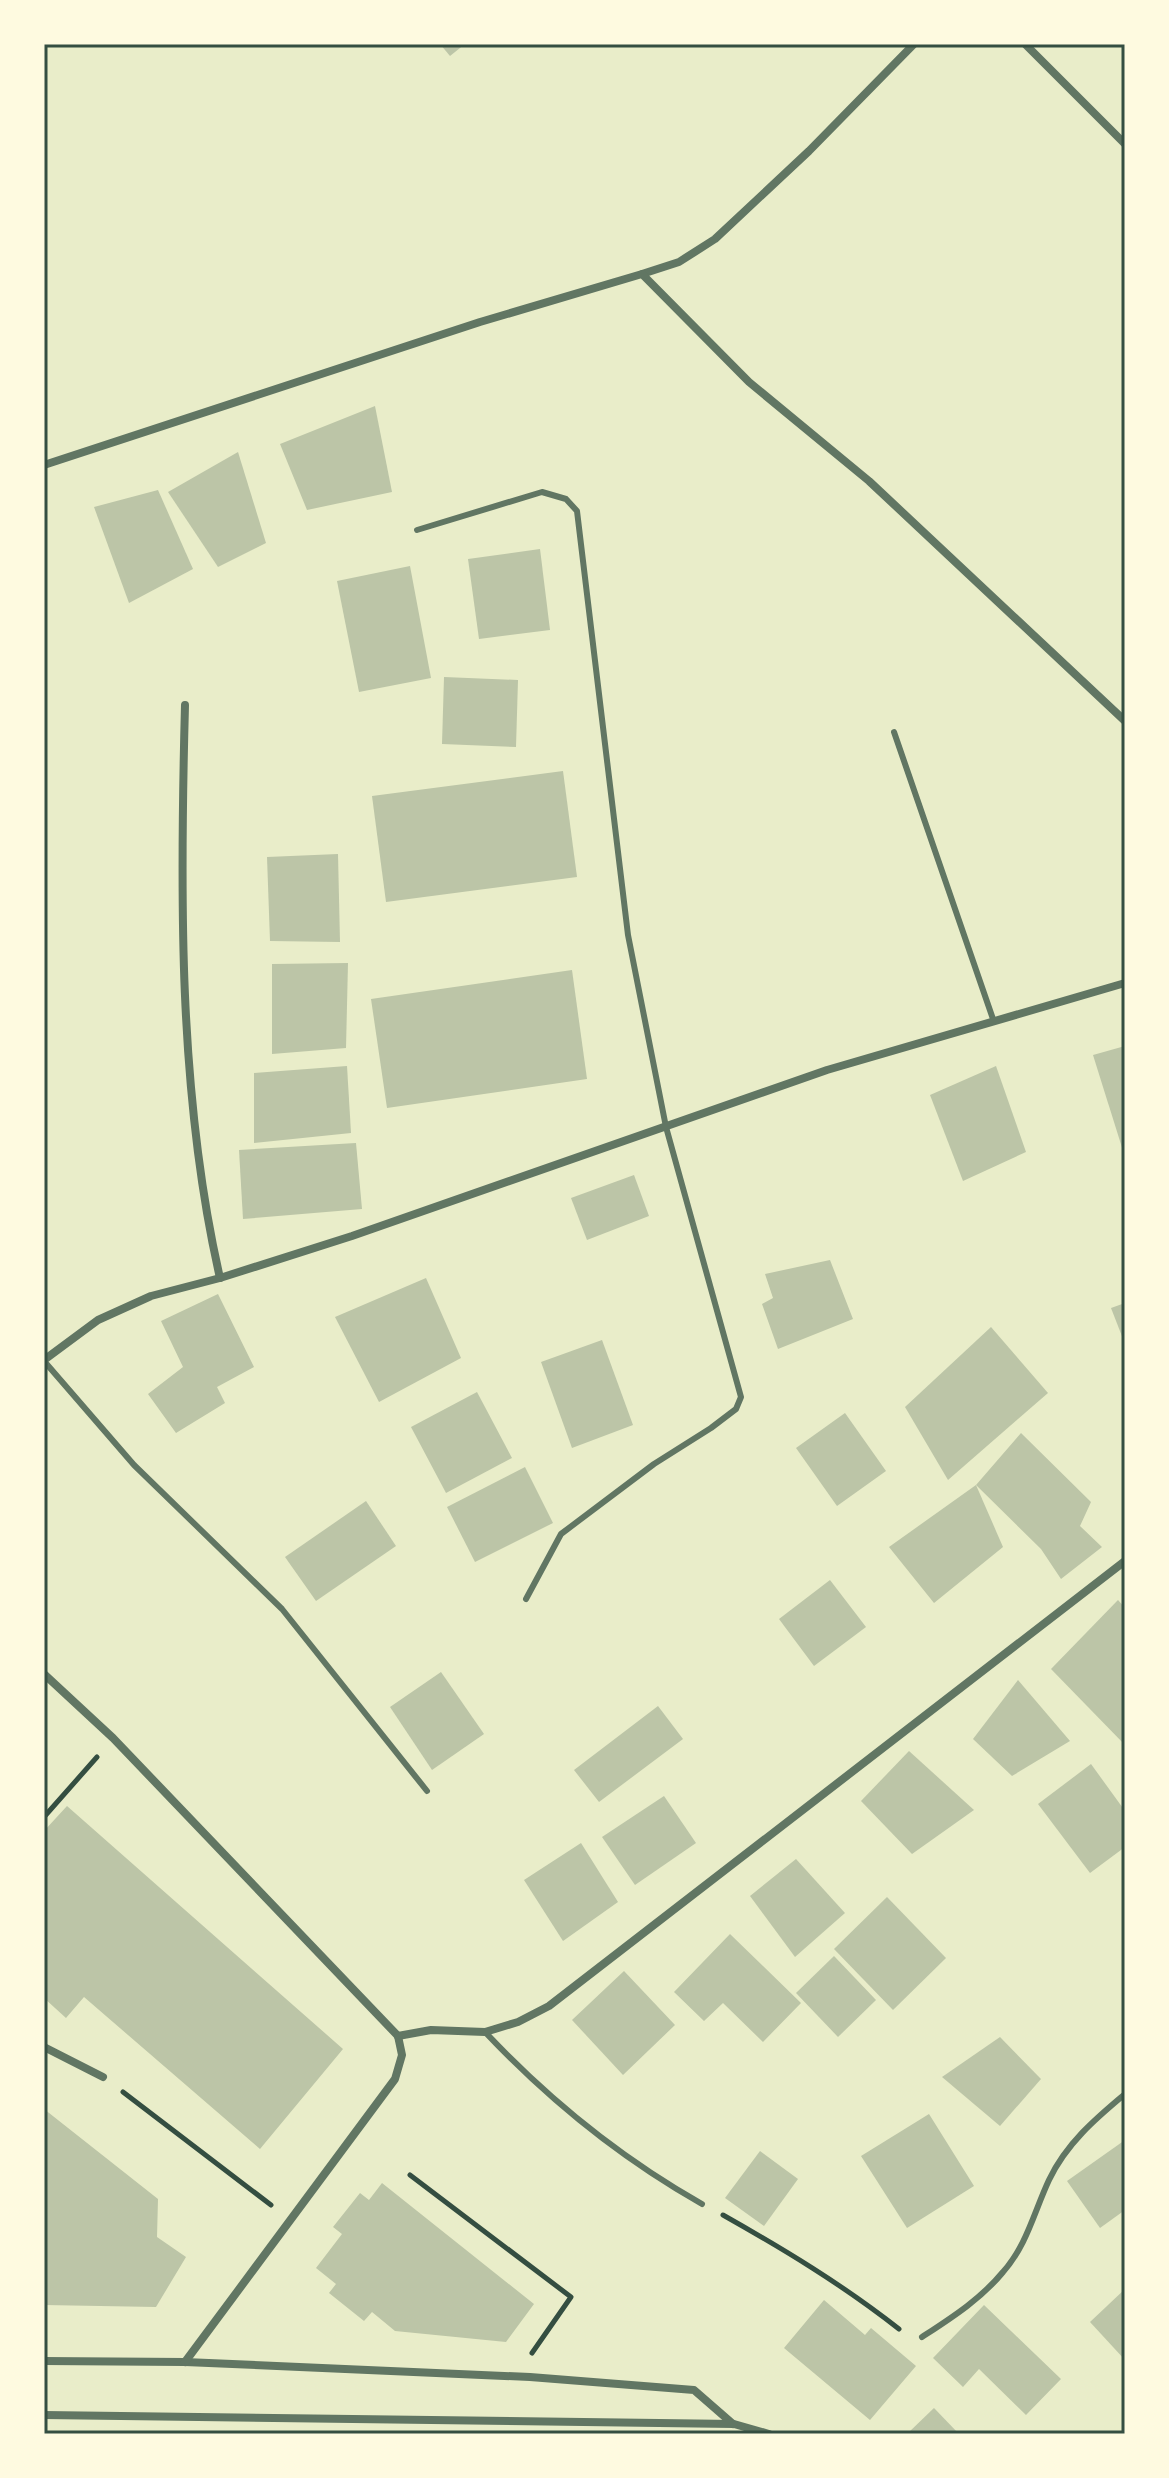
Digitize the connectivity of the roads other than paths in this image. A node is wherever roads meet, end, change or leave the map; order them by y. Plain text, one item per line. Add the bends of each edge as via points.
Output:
1 (914, 44) edge
2 (1025, 44) edge
3 (1125, 144) edge
4 (642, 274) junction
5 (44, 465) edge
6 (417, 530) dead end
7 (185, 705) dead end
8 (1125, 721) edge
9 (894, 732) dead end
10 (1125, 983) edge
11 (993, 1019) junction
12 (666, 1127) junction
13 (220, 1278) junction
14 (44, 1361) edge
15 (1125, 1561) edge
16 (526, 1599) dead end
17 (44, 1674) edge
18 (427, 1791) dead end
19 (485, 2032) junction
20 (398, 2036) junction
21 (44, 2047) edge
22 (103, 2077) road end
23 (1125, 2094) edge
24 (702, 2204) road end
25 (922, 2337) road end
26 (44, 2361) edge
27 (185, 2362) junction
28 (44, 2415) edge
29 (734, 2424) junction
30 (769, 2434) edge

1 - 4 street via 715,239 679,262
2 - 3 street
4 - 5 street
4 - 8 street via 749,382 869,481
6 - 12 lane via 542,492 566,499 577,511 628,935
7 - 13 street via 182,829 191,1070
9 - 11 lane
10 - 11 street
11 - 12 street
12 - 13 street
12 - 16 lane via 741,1397 736,1409 561,1534
13 - 14 street via 115,1311
14 - 18 lane via 134,1465 282,1609
15 - 19 street via 549,2006
17 - 20 street via 113,1738
19 - 20 street via 431,2030
19 - 24 lane via 559,2106 614,2151
20 - 27 street via 402,2055 395,2079
21 - 22 street
23 - 25 lane via 1071,2143 1049,2180 1028,2237 1003,2272 966,2307
26 - 27 street
27 - 29 street via 694,2390
28 - 29 street
29 - 30 street

